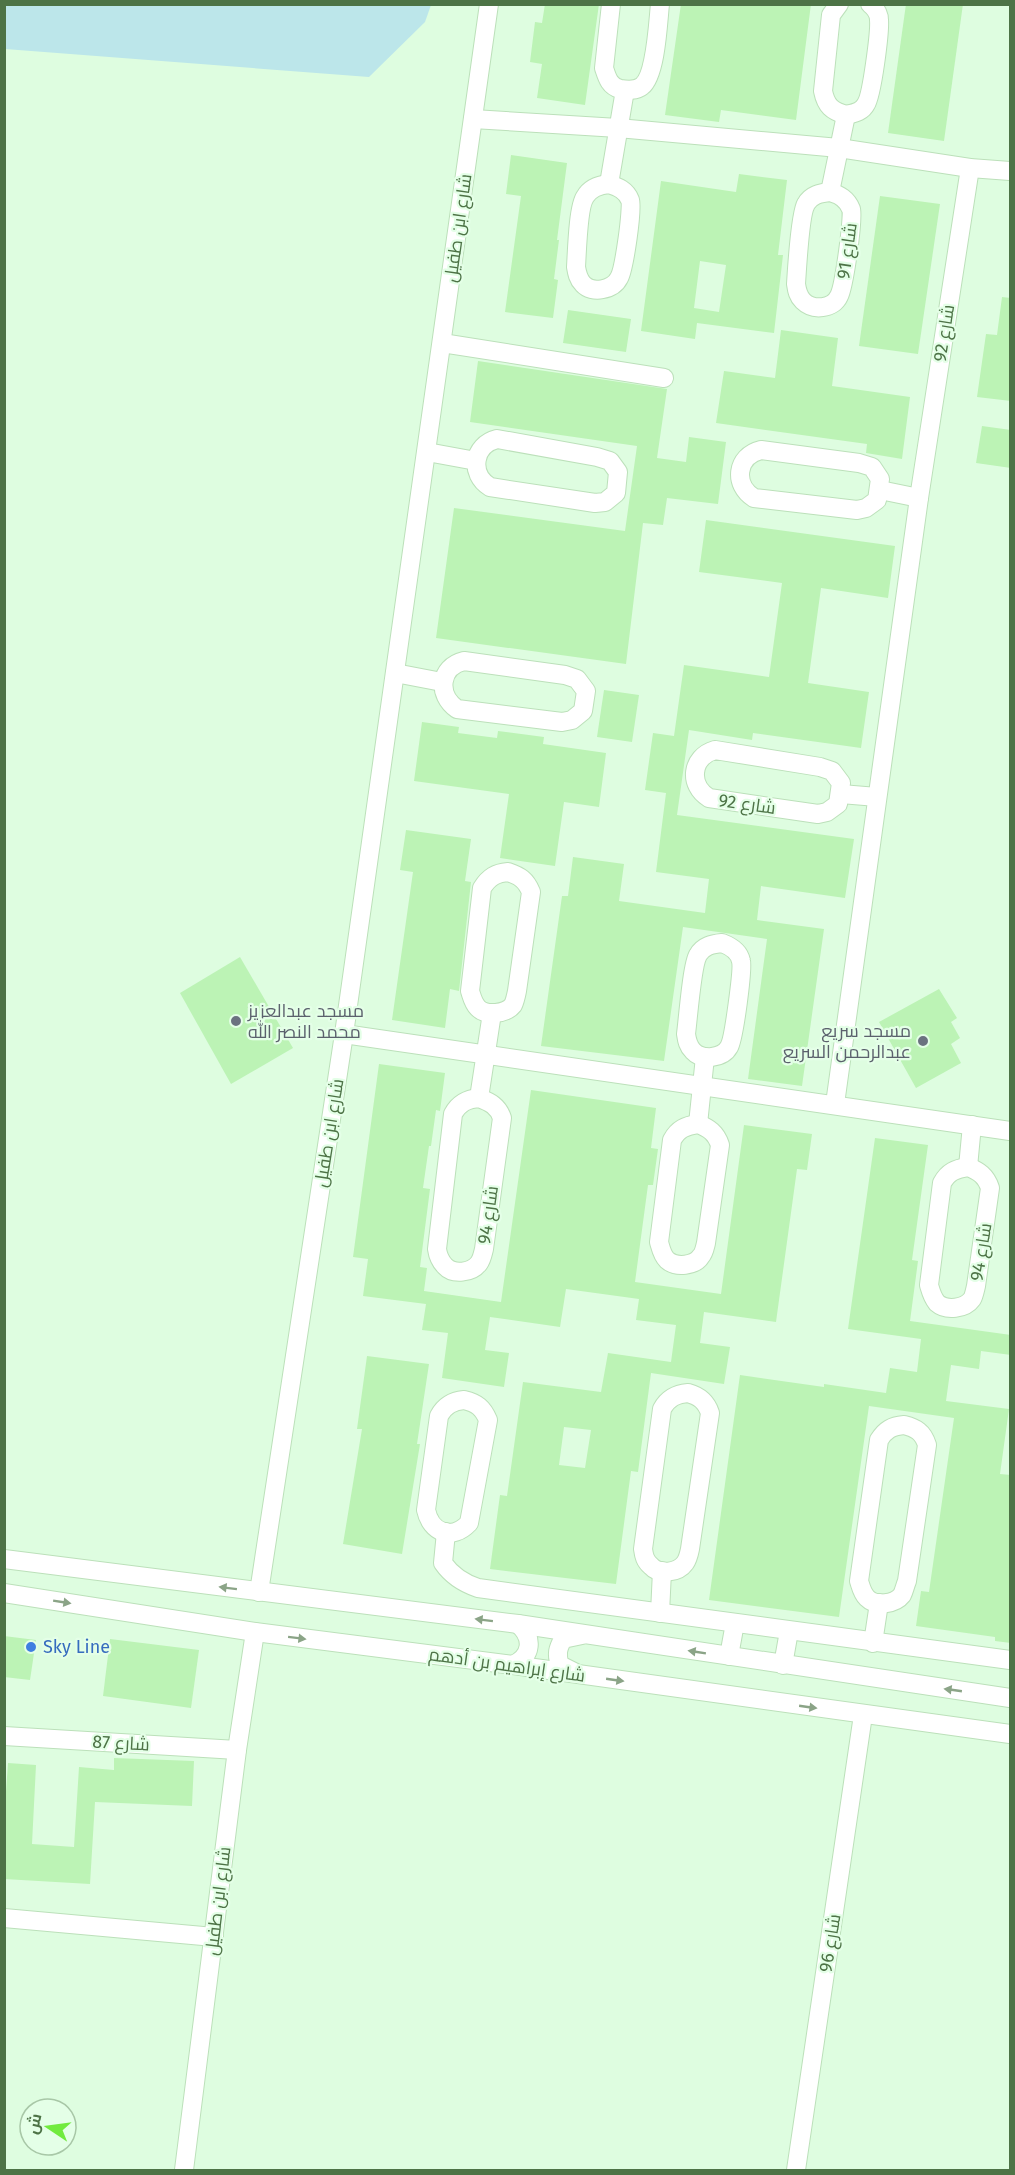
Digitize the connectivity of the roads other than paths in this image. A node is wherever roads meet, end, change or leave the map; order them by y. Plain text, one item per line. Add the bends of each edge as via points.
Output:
1 (489, 4) edge
2 (611, 4) edge
3 (660, 4) edge
4 (839, 4) edge
5 (870, 4) edge
6 (625, 90) junction
7 (846, 115) junction
8 (473, 119) junction
9 (618, 128) junction
10 (839, 148) junction
11 (970, 168) junction
12 (1011, 171) edge
13 (609, 184) junction
14 (830, 192) junction
15 (442, 343) junction
16 (663, 378) dead end
17 (427, 452) junction
18 (476, 461) junction
19 (880, 490) junction
20 (919, 498) junction
21 (395, 673) junction
22 (442, 682) junction
23 (841, 795) junction
24 (877, 797) junction
25 (492, 1013) junction
26 (344, 1034) junction
27 (486, 1054) junction
28 (705, 1057) junction
29 (702, 1086) junction
30 (479, 1098) junction
31 (835, 1104) junction
32 (698, 1124) junction
33 (972, 1125) junction
34 (1011, 1131) edge
35 (968, 1167) junction
36 (446, 1532) junction
37 (4, 1559) edge
38 (662, 1571) junction
39 (259, 1592) junction
40 (4, 1593) edge
41 (879, 1603) junction
42 (660, 1614) junction
43 (735, 1623) junction
44 (518, 1624) junction
45 (789, 1631) junction
46 (255, 1632) junction
47 (586, 1634) junction
48 (873, 1642) junction
49 (729, 1656) junction
50 (1011, 1660) edge
51 (513, 1665) junction
52 (783, 1665) junction
53 (579, 1675) junction
54 (1011, 1698) edge
55 (863, 1715) junction
56 (1011, 1734) edge
57 (4, 1736) edge
58 (237, 1750) junction
59 (4, 1918) edge
60 (214, 1937) junction
61 (184, 2170) edge
62 (796, 2170) edge

1 - 8 street, شارع ابن طفيل
2 - 6 street via 604,68 611,84
3 - 6 street via 648,81 637,90
4 - 7 street via 831,15 823,91 830,108
5 - 7 street via 879,19 870,92 867,104
6 - 9 street
7 - 10 street
8 - 9 street
8 - 15 street, شارع ابن طفيل
9 - 10 street
9 - 13 street
10 - 11 street
10 - 14 street
11 - 12 street
11 - 20 street, شارع 92
13 - 13 street via 591,189 583,200 576,267 583,283 597,289 608,289 619,280 631,204 626,192
14 - 14 street, شارع 91 via 820,193 804,208 796,284 803,301 819,308 839,297 852,212 846,200
15 - 16 street
15 - 17 street, شارع ابن طفيل
17 - 18 street
17 - 21 street, شارع ابن طفيل
18 - 18 street via 476,470 490,487 595,503 612,498 618,484 618,472 610,461 597,456 497,439 485,444
19 - 19 street via 880,479 872,467 760,450 748,455 739,472 744,490 754,498 857,510 874,504
19 - 20 street
20 - 24 street, شارع 92
21 - 22 street
21 - 26 street, شارع ابن طفيل
22 - 22 street via 447,700 457,709 562,722 579,716 585,702 586,691 577,679 475,662 452,666
23 - 23 street, شارع 92 via 841,783 832,771 715,750 703,755 694,772 699,790 709,798 818,814 834,808
23 - 24 street
24 - 31 street, شارع 92
25 - 25 street via 502,1013 513,1004 531,892 525,880 508,872 485,882 479,911 470,991 477,1008
25 - 27 street
26 - 27 street
26 - 39 street, شارع ابن طفيل
27 - 29 street
27 - 30 street
28 - 28 street via 723,1054 733,1035 742,963 736,951 722,943 704,948 696,958 686,1034 693,1051
28 - 29 street
29 - 31 street
29 - 32 street
30 - 30 street, شارع 94 via 461,1103 453,1114 437,1249 444,1265 456,1271 474,1268 484,1249 502,1118 496,1106
31 - 33 street
32 - 32 street via 680,1130 672,1140 659,1242 666,1259 679,1264 691,1264 702,1255 720,1144 714,1133
33 - 34 street
33 - 35 street
35 - 35 street, شارع 94 via 958,1168 942,1183 929,1285 936,1302 949,1308 961,1307 972,1298 990,1188 984,1176
36 - 36 street via 458,1532 469,1523 488,1420 482,1408 464,1400 447,1405 439,1416 426,1510 433,1527
36 - 42 street via 443,1563 465,1584
39 -> 37 street
38 - 38 street via 675,1571 688,1556 710,1413 704,1401 687,1393 670,1398 662,1409 643,1549 650,1566
38 - 42 street
44 -> 39 street
40 -> 46 street, شارع إبراهيم بن أدهم
41 - 41 street via 896,1600 903,1594 907,1581 927,1445 921,1433 904,1425 886,1430 877,1452 860,1581 866,1598
41 - 48 street
42 - 43 street
43 - 45 street
43 - 49 street
44 - 47 street
44 - 51 street via 525,1630 530,1646 527,1655
45 - 48 street
45 - 52 street
46 -> 51 street, شارع إبراهيم بن أدهم
46 - 58 street, شارع ابن طفيل
49 -> 47 street
47 - 53 street via 563,1639 558,1647 560,1665
48 - 50 street
49 - 52 street
51 - 53 street, شارع إبراهيم بن أدهم
54 -> 52 street
53 -> 55 street, شارع إبراهيم بن أدهم
55 - 56 street, شارع إبراهيم بن أدهم
55 - 62 street, شارع 96
57 - 58 street, شارع 87
58 - 60 street, شارع ابن طفيل
59 - 60 street
60 - 61 street, شارع ابن طفيل

